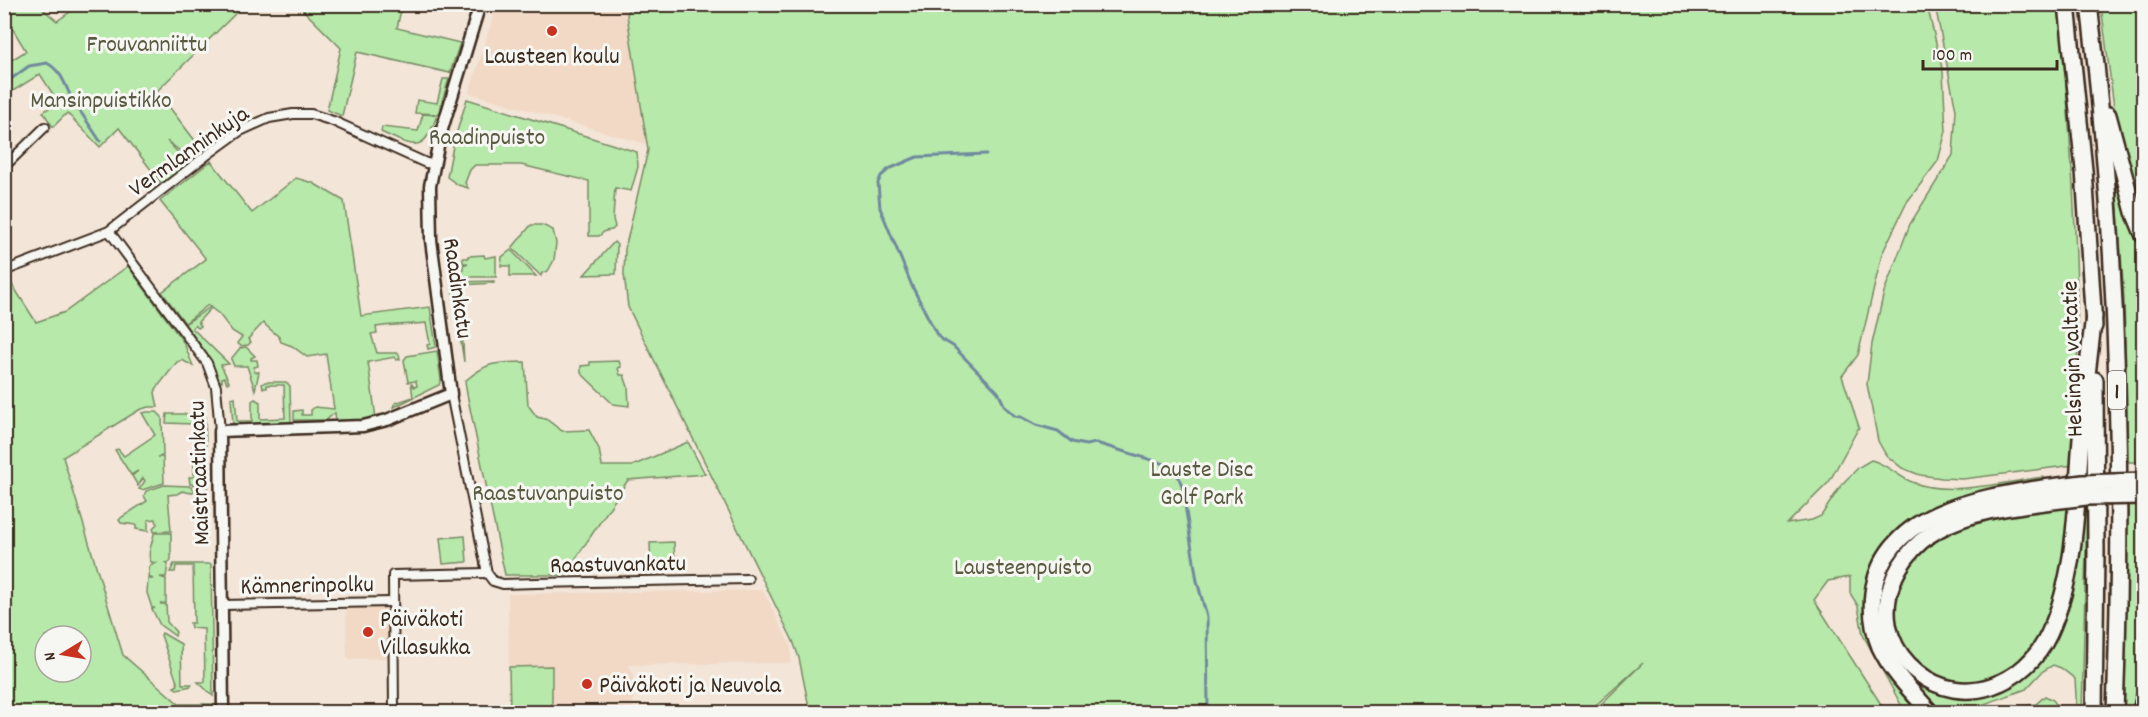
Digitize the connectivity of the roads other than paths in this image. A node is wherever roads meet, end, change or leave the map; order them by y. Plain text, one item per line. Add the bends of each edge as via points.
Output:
1 (480, 4) edge
2 (2067, 4) edge
3 (2089, 4) edge
4 (2096, 68) junction
5 (45, 127) dead end
6 (434, 164) junction
7 (4, 167) edge
8 (109, 231) junction
9 (2144, 236) edge
10 (4, 271) edge
11 (2094, 316) junction
12 (451, 393) junction
13 (220, 431) junction
14 (2144, 481) edge
15 (2044, 495) junction
16 (2144, 496) edge
17 (489, 576) junction
18 (748, 579) dead end
19 (392, 602) junction
20 (222, 605) junction
21 (2144, 699) edge
22 (223, 712) edge
23 (394, 712) edge
24 (1930, 712) edge
25 (2094, 712) edge
26 (2115, 712) edge
27 (2141, 712) edge

1 - 6 street, Raadinkatu
2 - 11 highway, Helsingin valtatie / 1
3 - 4 highway, Helsingin valtatie / 1
4 - 9 highway via 2134,212
4 - 26 highway, Helsingin valtatie / 1 via 2115,317
5 - 7 street
6 - 8 street, Vermlanninkuja via 322,117 282,115 240,131
6 - 12 street, Raadinkatu via 429,222
8 - 10 street, Vermlanninkuja
8 - 13 street, Maistraatinkatu via 207,363 216,387
11 - 15 highway via 2072,543 2049,634 2036,657 2005,682 1968,690 1932,682 1917,672 1892,636 1887,618 1889,588 1896,571 1923,539 1952,523
11 - 25 highway, Helsingin valtatie / 1
12 - 13 street via 363,426
12 - 17 street, Raadinkatu
13 - 20 street, Maistraatinkatu
14 - 15 highway, bridge via 2083,483
15 - 16 highway, bridge
15 - 24 highway via 1969,501 1930,517 1901,538 1881,566 1872,604 1878,640 1893,668
17 - 18 street, Raastuvankatu via 503,584
17 - 19 street, Raastuvankatu via 393,575
19 - 20 street, Kämnerinpolku
19 - 23 street
20 - 22 street, Maistraatinkatu
21 - 27 highway

